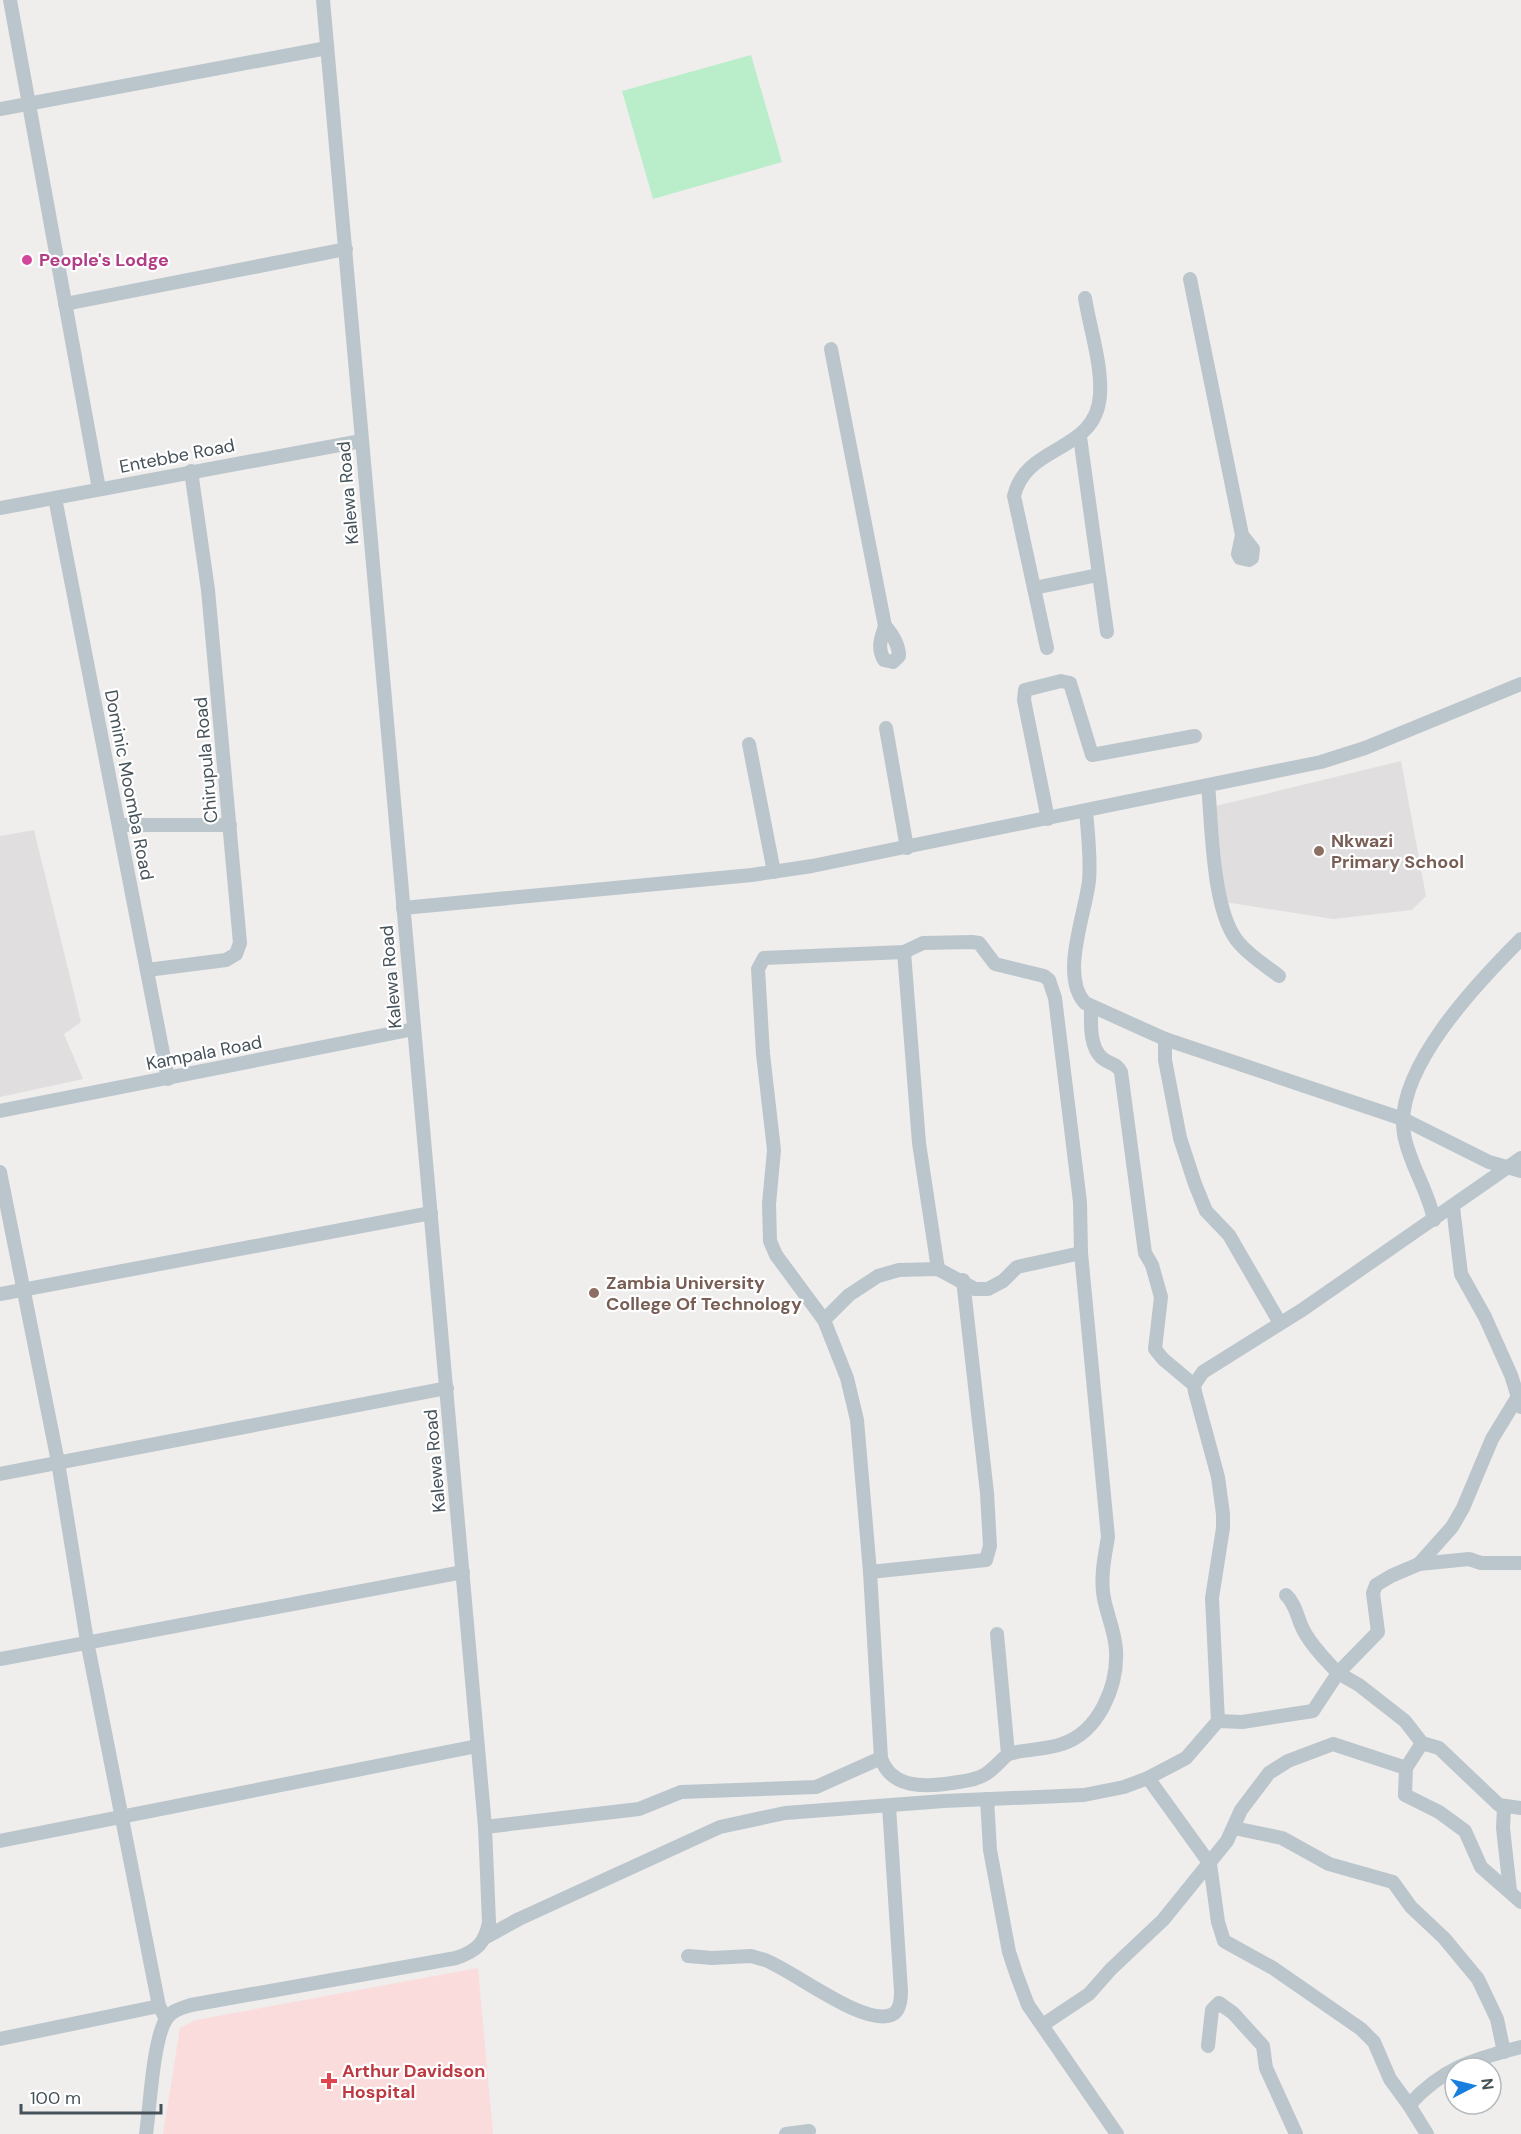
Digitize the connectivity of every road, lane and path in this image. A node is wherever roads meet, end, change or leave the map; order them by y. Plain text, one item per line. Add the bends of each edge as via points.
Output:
1 (10, 0) edge
2 (323, 0) edge
3 (327, 48) junction
4 (28, 104) junction
5 (0, 109) edge
6 (346, 249) junction
7 (1190, 279) dead end
8 (1085, 298) dead end
9 (65, 304) junction
10 (831, 349) dead end
11 (1080, 437) junction
12 (361, 441) junction
13 (191, 471) junction
14 (99, 489) junction
15 (55, 498) junction
16 (0, 508) edge
17 (1242, 535) dead end
18 (1098, 574) junction
19 (1034, 588) junction
20 (885, 626) dead end
21 (1107, 632) dead end
22 (1047, 648) dead end
23 (1521, 684) edge
24 (886, 728) dead end
25 (1195, 736) dead end
26 (749, 744) dead end
27 (1208, 785) junction
28 (1086, 811) junction
29 (1048, 819) junction
30 (119, 825) junction
31 (230, 825) junction
32 (907, 848) junction
33 (774, 872) junction
34 (403, 908) junction
35 (1521, 939) edge
36 (904, 952) junction
37 (147, 970) junction
38 (1279, 976) dead end
39 (1091, 1007) junction
40 (414, 1029) junction
41 (1166, 1039) junction
42 (168, 1079) junction
43 (0, 1111) edge
44 (1403, 1119) junction
45 (1521, 1158) edge
46 (1515, 1169) edge
47 (0, 1172) edge
48 (1453, 1207) junction
49 (431, 1213) junction
50 (1434, 1220) junction
51 (1082, 1253) junction
52 (938, 1269) junction
53 (963, 1280) junction
54 (22, 1289) junction
55 (0, 1294) edge
56 (824, 1320) junction
57 (1280, 1323) junction
58 (1194, 1385) junction
59 (447, 1388) junction
60 (1519, 1403) edge
61 (58, 1462) junction
62 (0, 1474) edge
63 (1521, 1563) edge
64 (1419, 1564) junction
65 (463, 1572) junction
66 (870, 1572) junction
67 (1286, 1595) dead end
68 (997, 1635) dead end
69 (87, 1641) junction
70 (0, 1659) edge
71 (1338, 1673) junction
72 (1218, 1721) junction
73 (1422, 1743) junction
74 (477, 1746) junction
75 (1008, 1754) junction
76 (881, 1758) junction
77 (1407, 1768) junction
78 (1148, 1778) junction
79 (987, 1799) junction
80 (889, 1806) junction
81 (1504, 1807) junction
82 (1521, 1808) edge
83 (123, 1817) junction
84 (485, 1827) junction
85 (1234, 1828) junction
86 (0, 1841) edge
87 (1210, 1864) junction
88 (1510, 1891) junction
89 (1521, 1902) edge
90 (482, 1942) junction
91 (688, 1956) dead end
92 (159, 2006) junction
93 (166, 2019) junction
94 (1044, 2024) junction
95 (0, 2039) edge
96 (1208, 2046) dead end
97 (1521, 2047) edge
98 (1503, 2052) junction
99 (1409, 2105) junction
100 (809, 2131) dead end
101 (146, 2134) edge
102 (786, 2134) edge
103 (1117, 2134) edge
104 (1296, 2134) edge
105 (1427, 2134) edge

1 - 4 street
2 - 3 street, Kalewa Road
3 - 4 street
3 - 6 street, Kalewa Road
4 - 5 street
4 - 9 street
6 - 9 street
6 - 12 street, Kalewa Road
7 - 17 street
8 - 11 street via 1100,397 1090,424
9 - 14 street
10 - 20 street
11 - 18 street
11 - 19 street via 1038,459 1016,486 1015,509
12 - 13 street, Entebbe Road
12 - 34 street, Kalewa Road
13 - 14 street, Entebbe Road
13 - 31 street, Chirupula Road via 208,590
14 - 15 street, Entebbe Road
15 - 16 street, Entebbe Road
15 - 30 street, Dominic Moomba Road
18 - 19 street
18 - 21 street
19 - 22 street
23 - 27 street via 1344,755
24 - 32 street
25 - 29 street via 1092,755 1071,683 1061,681 1025,690
26 - 33 street
27 - 28 street
27 - 38 street via 1218,886 1226,922 1239,943
28 - 29 street
28 - 39 street via 1089,882 1073,974 1077,991
29 - 32 street
30 - 31 street
30 - 37 street, Dominic Moomba Road
31 - 37 street, Chirupula Road via 240,943 236,954 226,960
32 - 33 street
33 - 34 street
34 - 40 street, Kalewa Road
35 - 44 street via 1469,994 1434,1040 1421,1062
36 - 51 street via 923,943 979,943 995,964 1034,972 1049,980 1055,998 1080,1202
36 - 52 street via 919,1143
36 - 56 street via 764,958 758,969 774,1150 770,1241 776,1256
37 - 42 street, Dominic Moomba Road
39 - 41 street
39 - 58 street via 1096,1048 1101,1057 1121,1072 1145,1253 1161,1297 1155,1349
40 - 42 street, Kampala Road
40 - 49 street, Kalewa Road
41 - 44 street
41 - 57 street via 1165,1060 1180,1138 1195,1184 1206,1211 1229,1235
42 - 43 street, Kampala Road
44 - 46 street via 1489,1162
44 - 50 street via 1407,1147 1427,1190
45 - 46 street
46 - 48 street
47 - 54 street
48 - 50 street
48 - 60 street via 1461,1274 1485,1317
49 - 54 street
49 - 59 street, Kalewa Road
50 - 57 street
51 - 53 street via 1017,1267 988,1289 975,1289
51 - 75 street via 1108,1537 1103,1576 1116,1650 1114,1670 1105,1708 1079,1733 1064,1744
52 - 53 street
52 - 56 street via 899,1270 878,1276 849,1295
53 - 66 street via 987,1493 987,1560
54 - 55 street
54 - 61 street
56 - 66 street via 844,1368 857,1420
57 - 58 street via 1203,1372
58 - 72 street via 1218,1477 1224,1528 1212,1598
59 - 61 street
59 - 65 street, Kalewa Road
60 - 64 street via 1492,1439 1452,1527
61 - 62 street
61 - 69 street
63 - 64 street via 1480,1563 1469,1559
64 - 71 street via 1376,1585 1373,1603 1378,1632
65 - 69 street
65 - 74 street, Kalewa Road
66 - 76 street
67 - 71 street via 1308,1637
68 - 75 street
69 - 70 street
69 - 83 street
71 - 72 street via 1313,1711 1242,1722
71 - 73 street via 1405,1721
72 - 78 street via 1186,1758
73 - 77 street
73 - 81 street via 1439,1748
74 - 83 street
74 - 84 street, Kalewa Road
75 - 76 street via 973,1780 934,1786 917,1786 892,1776
76 - 84 street via 816,1786 681,1792 639,1809
77 - 85 street via 1333,1744 1288,1761 1269,1773 1241,1810
77 - 88 street via 1405,1795 1465,1831 1481,1867
78 - 79 street via 1084,1795
78 - 87 street
79 - 80 street
79 - 94 street via 990,1850 1009,1952 1028,2005
80 - 90 street via 785,1813 720,1827 519,1919
80 - 91 street via 901,1991 895,2013 862,2013 751,1956
81 - 82 street
81 - 88 street
83 - 86 street
83 - 92 street
84 - 90 street, Kalewa Road via 490,1903
85 - 87 street
85 - 98 street via 1282,1838 1329,1864 1393,1882 1478,1979 1497,2019
87 - 94 street via 1163,1920 1089,1994
87 - 99 street via 1224,1941 1273,1968 1361,2028 1374,2042 1390,2079
88 - 89 street
90 - 93 street via 456,1958 191,2005
92 - 93 street
92 - 95 street
93 - 101 street via 159,2037
94 - 103 street
96 - 104 street via 1212,2010 1219,2003 1263,2046 1266,2068
97 - 98 street
98 - 99 street via 1467,2061 1448,2071
99 - 105 street
100 - 102 street

